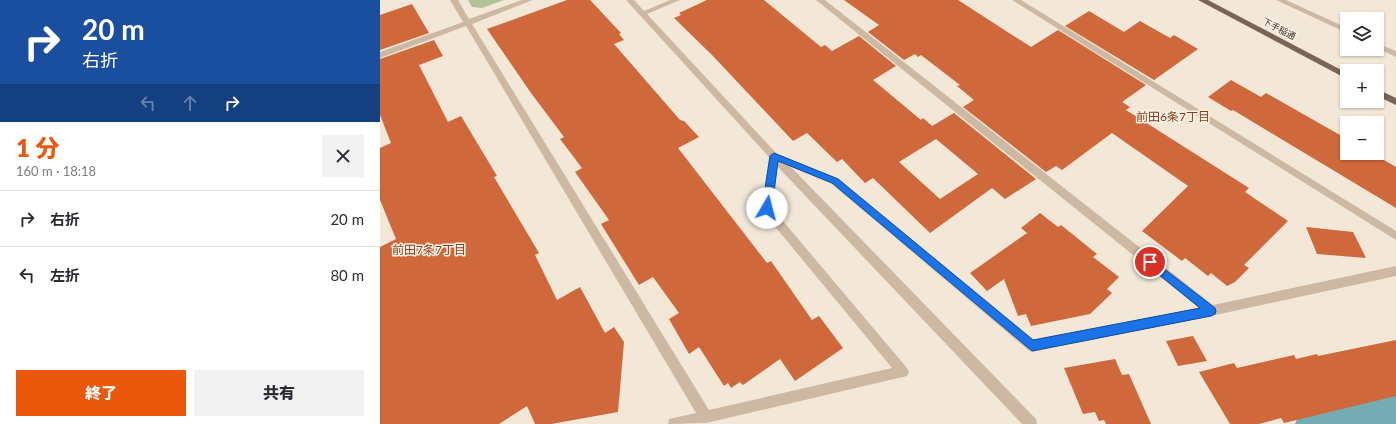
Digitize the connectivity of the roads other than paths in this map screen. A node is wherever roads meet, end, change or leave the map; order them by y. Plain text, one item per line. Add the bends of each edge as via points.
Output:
1 (454, 0) edge
2 (529, 0) edge
3 (630, 0) edge
4 (676, 0) edge
5 (820, 0) edge
6 (1016, 0) edge
7 (1202, 0) edge
8 (1280, 0) edge
9 (642, 14) junction
10 (468, 23) junction
11 (1340, 28) edge
12 (1384, 48) edge
13 (1396, 54) edge
14 (380, 55) edge
15 (1340, 72) edge
16 (1384, 96) edge
17 (1396, 102) edge
18 (774, 156) junction
19 (1396, 236) edge
20 (1396, 271) edge
21 (1211, 311) junction
22 (706, 417) junction
23 (674, 424) edge
24 (1031, 424) edge

1 - 10 street
2 - 10 street
3 - 9 street
4 - 9 street
5 - 21 street
6 - 19 street
7 - 15 main road, 下手稲通
8 - 11 street
9 - 18 street
10 - 14 street
10 - 22 street
12 - 13 street
16 - 17 main road
18 - 21 street via 835,181 1032,346
18 - 22 street via 767,208 903,372
18 - 24 street
20 - 21 street
22 - 23 street

